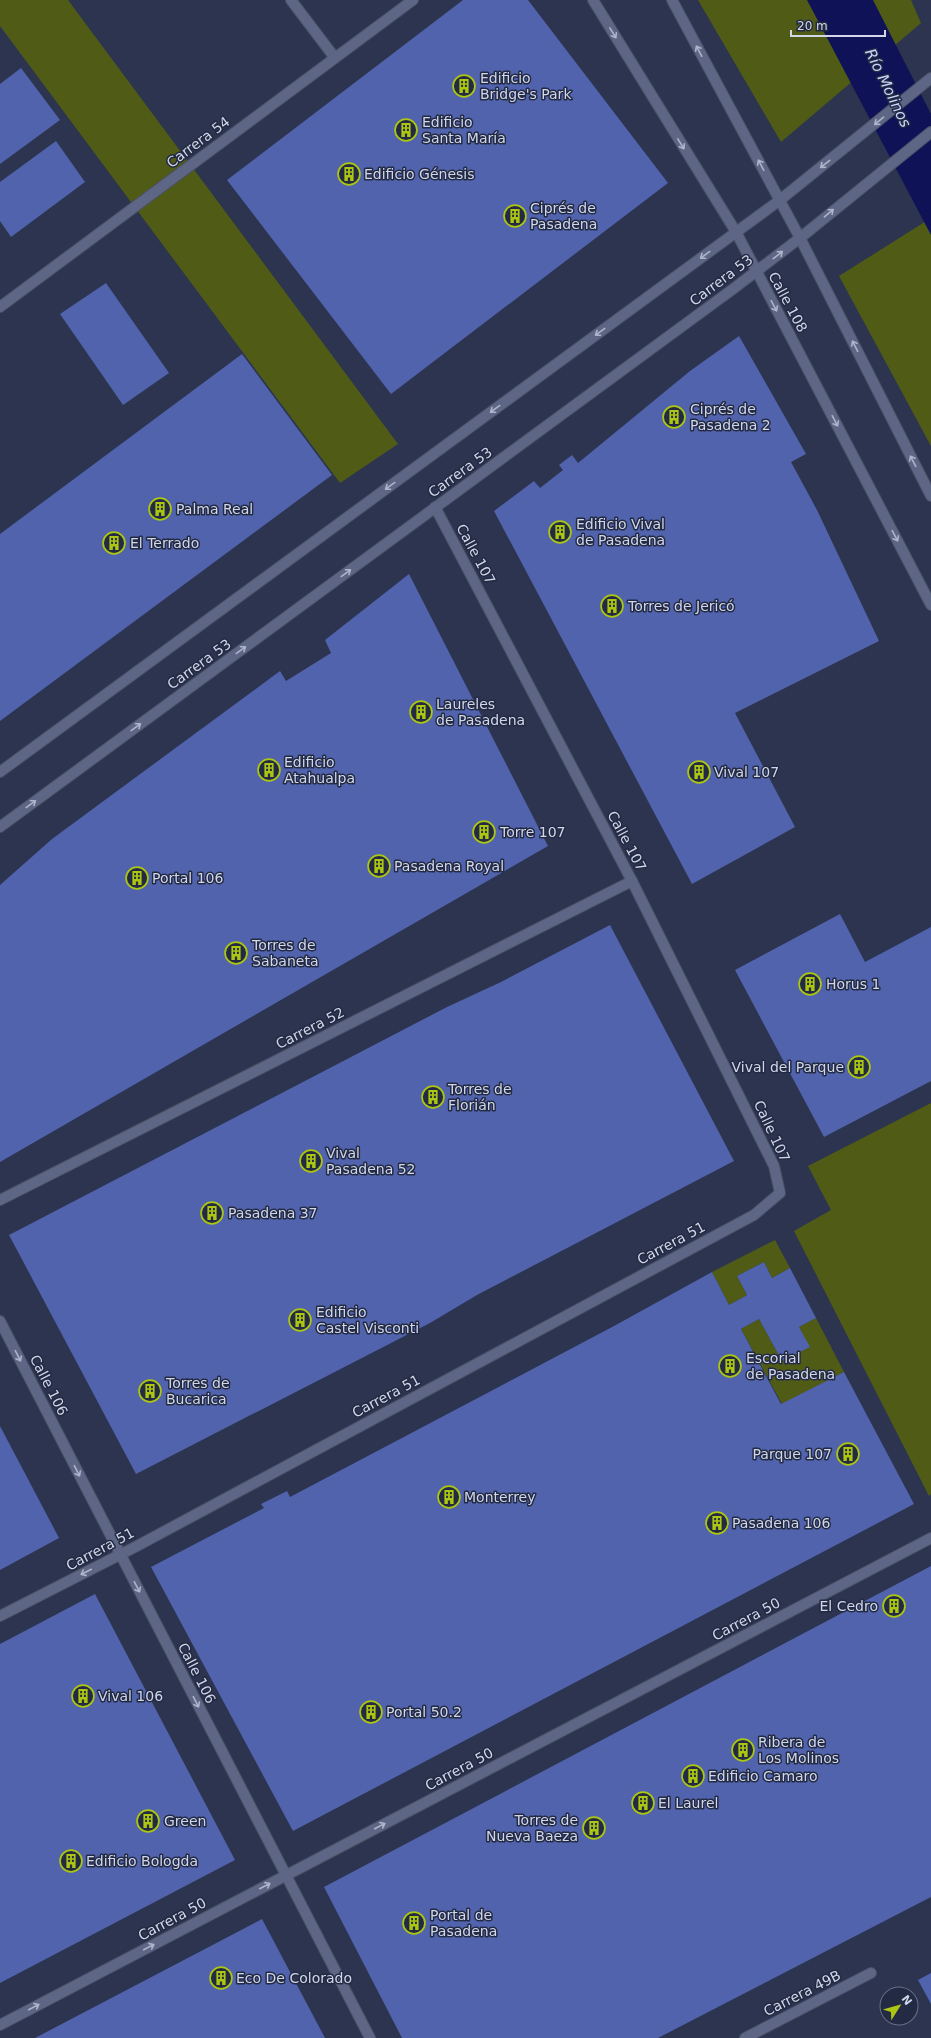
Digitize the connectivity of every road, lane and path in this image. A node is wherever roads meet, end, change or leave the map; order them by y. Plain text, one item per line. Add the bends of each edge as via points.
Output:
1 (292, 0) edge
2 (413, 0) edge
3 (593, 0) edge
4 (672, 0) edge
5 (335, 58) junction
6 (931, 78) edge
7 (931, 132) edge
8 (780, 200) junction
9 (736, 232) junction
10 (800, 238) junction
11 (756, 272) junction
12 (0, 307) edge
13 (931, 496) edge
14 (435, 507) junction
15 (931, 605) edge
16 (0, 772) edge
17 (0, 827) edge
18 (632, 881) junction
19 (780, 1193) joint
20 (0, 1200) edge
21 (0, 1321) edge
22 (931, 1538) edge
23 (120, 1554) junction
24 (0, 1616) edge
25 (286, 1875) junction
26 (871, 1973) dead end
27 (0, 2026) edge
28 (764, 2034) edge
29 (370, 2038) edge
30 (745, 2038) edge

1 - 5 street
2 - 5 street, Carrera 54
3 -> 9 street, Calle 108
8 -> 4 street
5 - 12 street, Carrera 54
6 -> 8 street, Carrera 53
10 -> 7 street, Carrera 53
8 - 9 street, Carrera 53
8 - 10 street
9 - 11 street, Calle 108
9 -> 16 street, Carrera 53
11 -> 10 street, Carrera 53
13 -> 10 street
11 - 14 street, Carrera 53
11 -> 15 street, Calle 108
17 -> 14 street, Carrera 53
14 - 18 street, Calle 107
18 - 19 street, Calle 107 via 774,1166
18 - 20 street, Carrera 52
19 - 23 street, Carrera 51 via 754,1215
21 -> 23 street, Calle 106
25 -> 22 street, Carrera 50
23 -> 24 street, Carrera 51
23 -> 25 street, Calle 106
27 -> 25 street, Carrera 50
25 - 29 street, Calle 106
26 - 28 street, Carrera 49B
28 - 30 street, Carrera 49B

